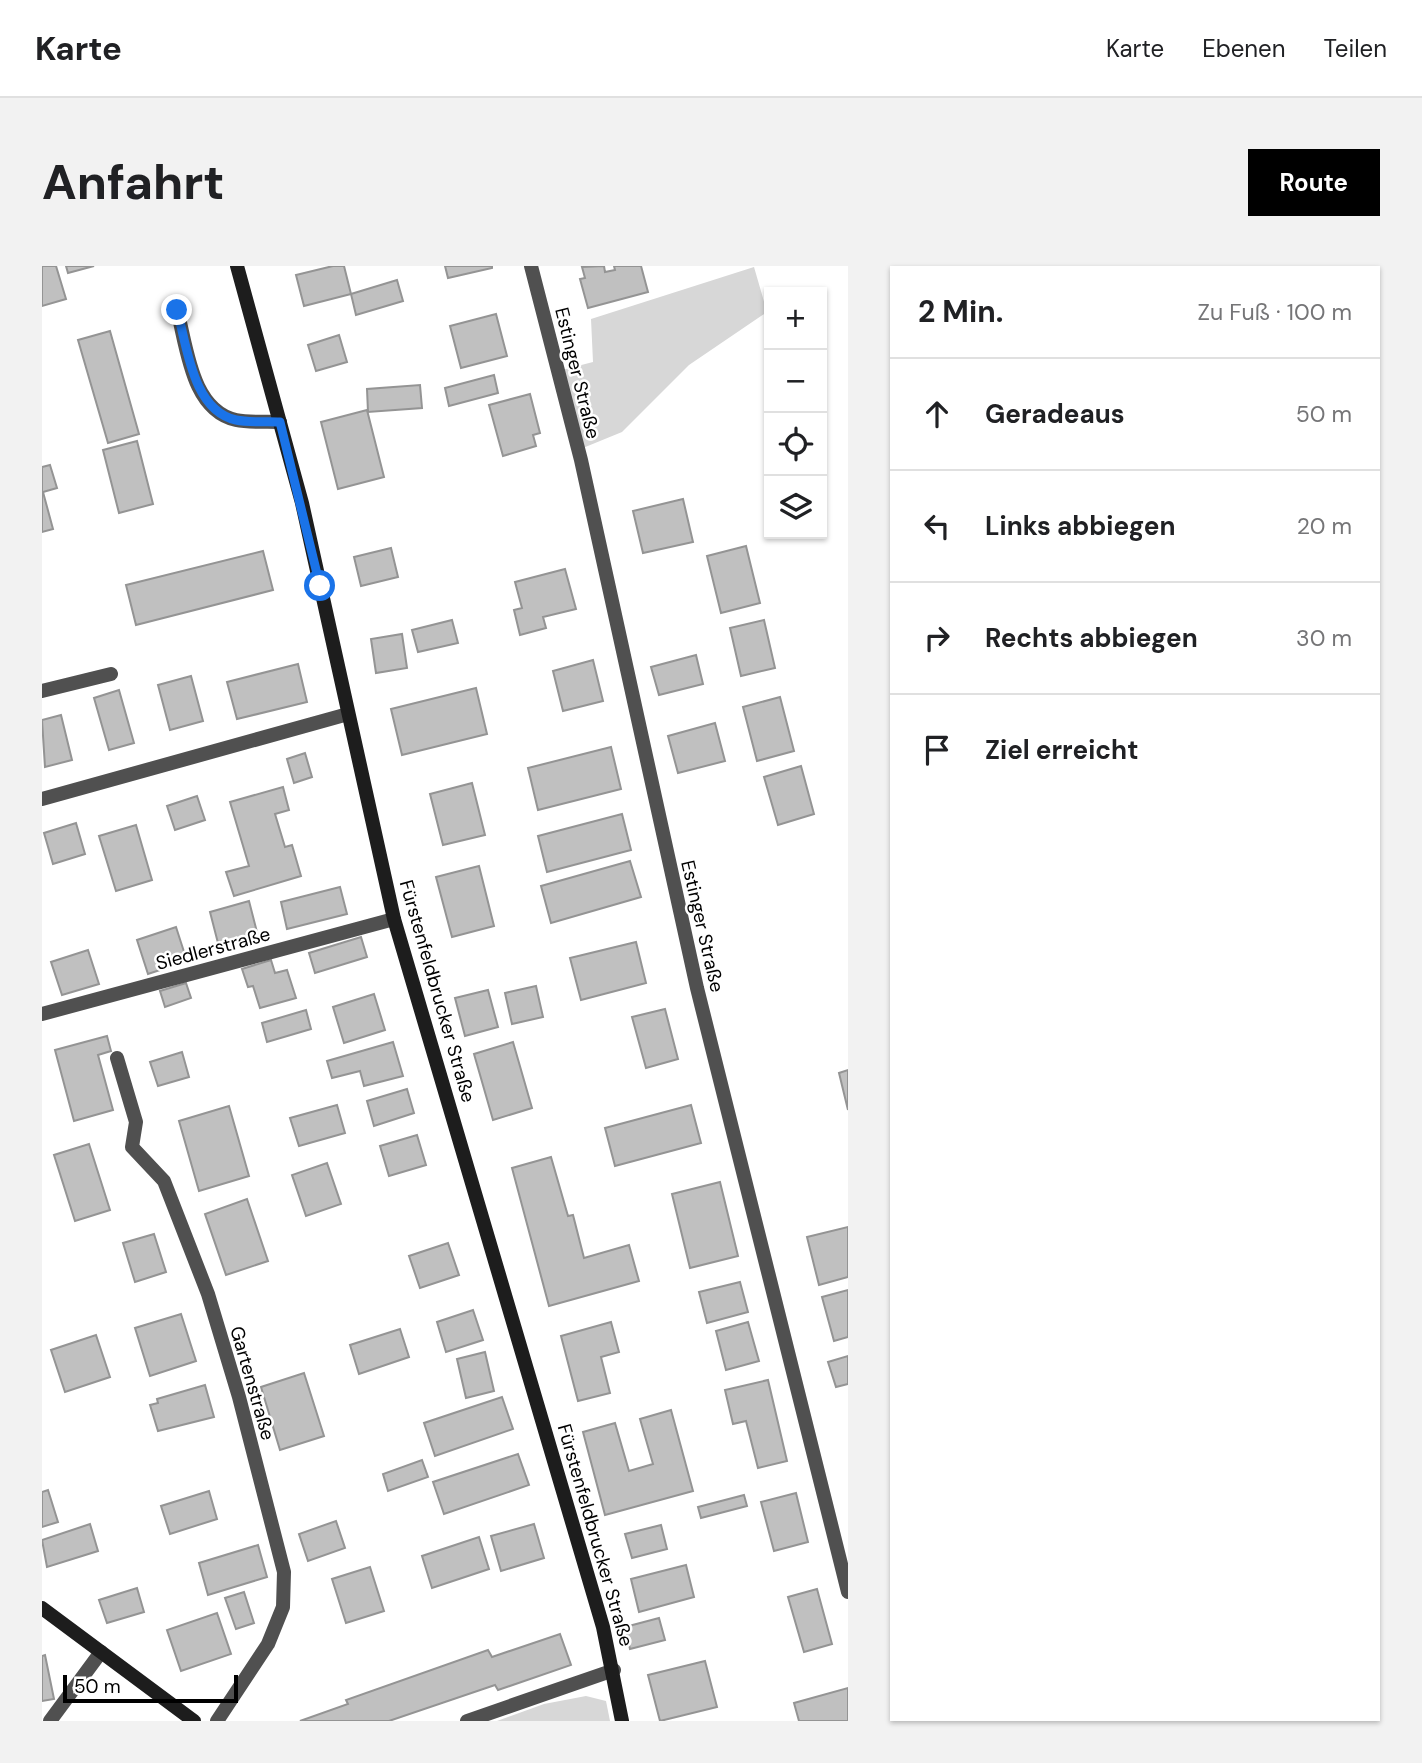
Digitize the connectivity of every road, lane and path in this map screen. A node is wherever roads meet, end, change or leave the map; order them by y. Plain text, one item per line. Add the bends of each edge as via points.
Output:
1 (237, 266) edge
2 (531, 266) edge
3 (177, 310) dead end
4 (280, 422) junction
5 (111, 674) dead end
6 (42, 691) edge
7 (348, 714) junction
8 (42, 799) edge
9 (394, 919) junction
10 (42, 1014) edge
11 (117, 1058) dead end
12 (848, 1592) edge
13 (42, 1608) edge
14 (101, 1652) junction
15 (614, 1670) junction
16 (50, 1721) edge
17 (194, 1721) edge
18 (217, 1721) edge
19 (467, 1721) edge
20 (622, 1721) edge

1 - 4 main road, Fürstenfeldbrucker Straße
2 - 12 street, Estinger Straße via 581,460 697,988
3 - 4 street via 197,384 212,405 235,420
4 - 7 main road, Fürstenfeldbrucker Straße
5 - 6 street
7 - 8 street
7 - 9 main road, Fürstenfeldbrucker Straße
9 - 10 street, Siedlerstraße
9 - 15 main road, Fürstenfeldbrucker Straße
11 - 18 street, Gartenstraße via 136,1122 132,1147 164,1181 208,1294 284,1572 284,1607 268,1644
13 - 14 main road
14 - 16 street
14 - 17 main road
15 - 19 street
15 - 20 main road, Fürstenfeldbrucker Straße

